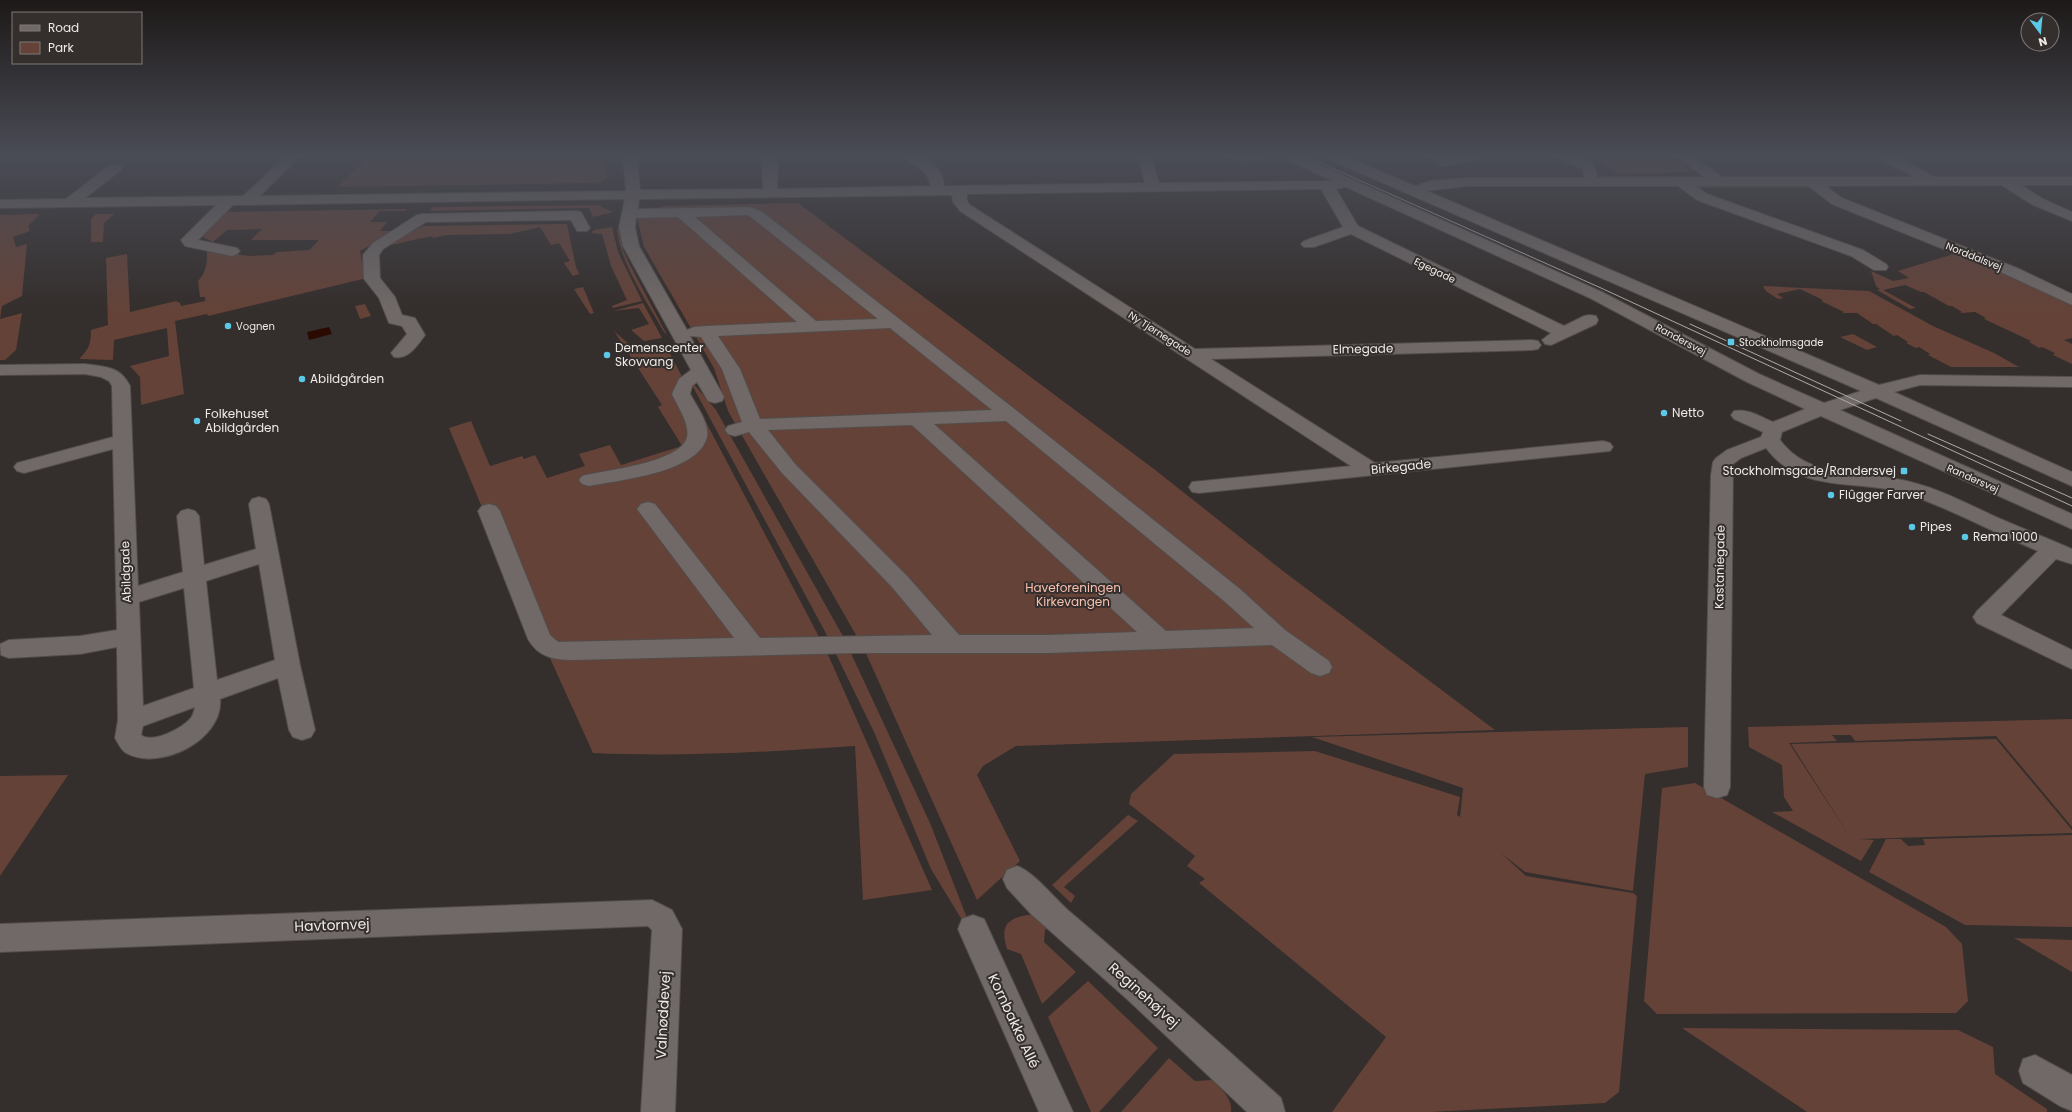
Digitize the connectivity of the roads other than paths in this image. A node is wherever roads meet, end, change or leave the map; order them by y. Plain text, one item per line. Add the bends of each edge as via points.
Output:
1 (222, 208) edge
2 (630, 208) edge
3 (965, 208) edge
4 (1340, 208) edge
5 (1404, 208) edge
6 (1453, 208) edge
7 (1732, 208) edge
8 (1854, 208) edge
9 (2051, 208) edge
10 (682, 213) junction
11 (629, 214) junction
12 (2072, 217) edge
13 (582, 228) dead end
14 (1352, 229) junction
15 (1309, 244) dead end
16 (232, 252) dead end
17 (1880, 267) dead end
18 (2072, 300) edge
19 (1590, 320) dead end
20 (892, 324) junction
21 (811, 326) junction
22 (706, 331) junction
23 (679, 332) junction
24 (1564, 333) junction
25 (400, 353) dead end
26 (1194, 354) junction
27 (0, 370) edge
28 (701, 372) junction
29 (2072, 382) edge
30 (1877, 392) junction
31 (715, 397) dead end
32 (1822, 409) junction
33 (1010, 415) junction
34 (1741, 415) dead end
35 (916, 418) junction
36 (744, 428) junction
37 (1772, 434) junction
38 (122, 441) junction
39 (1603, 448) dead end
40 (24, 467) dead end
41 (1371, 470) junction
42 (589, 480) dead end
43 (2072, 480) edge
44 (1199, 487) dead end
45 (259, 504) dead end
46 (648, 509) dead end
47 (489, 511) dead end
48 (188, 516) dead end
49 (2072, 522) edge
50 (268, 553) junction
51 (2062, 553) edge
52 (195, 576) junction
53 (127, 598) junction
54 (128, 636) junction
55 (1277, 636) junction
56 (1159, 639) junction
57 (953, 644) junction
58 (754, 647) junction
59 (9, 649) dead end
60 (2072, 660) edge
61 (288, 665) junction
62 (1320, 667) dead end
63 (207, 693) junction
64 (131, 720) junction
65 (302, 730) dead end
66 (1717, 787) dead end
67 (1017, 879) dead end
68 (662, 919) joint
69 (973, 929) dead end
70 (0, 938) edge
71 (2036, 1072) dead end
72 (2072, 1094) edge
73 (658, 1112) edge
74 (1056, 1112) edge
75 (1268, 1112) edge

1 - 16 street via 189,240 197,246
2 - 11 street
3 - 26 street, Ny Tjørnegade
4 - 14 street
5 - 32 street, Randersvej via 1596,295 1753,378
6 - 30 street
7 - 17 street via 1857,254
8 - 18 street, Norddalsvej via 2004,268
9 - 12 street
10 - 11 street
10 - 20 street via 749,211 756,214
10 - 21 street
11 - 23 street via 627,227 631,246
13 - 25 street via 576,215 422,218 378,246 371,255 372,279 387,297 395,319 409,322 416,335
14 - 15 street
14 - 24 street, Egegade
19 - 24 street
20 - 21 street
20 - 33 street
21 - 22 street
22 - 23 street
22 - 36 street via 731,369
23 - 28 street
24 - 26 street, Elmegade via 1540,343
26 - 41 street, Ny Tjørnegade
27 - 38 street, Abildgade via 85,369 106,372 117,378 121,386
28 - 31 street
28 - 42 street via 687,381 681,394 697,430 697,438 686,454 646,468
29 - 30 street via 1920,380
30 - 32 street
30 - 43 street
32 - 37 street, Kastaniegade via 1794,418
32 - 49 street, Randersvej
33 - 35 street
33 - 55 street via 1232,595
34 - 37 street
35 - 36 street
35 - 56 street
36 - 57 street via 790,469 900,582
37 - 51 street via 1781,454 1797,466 1813,473 1834,478 1895,484 1916,490
37 - 66 street, Kastaniegade via 1723,462
38 - 40 street
38 - 53 street, Abildgade
39 - 41 street, Birkegade
41 - 44 street, Birkegade
45 - 50 street
46 - 58 street
47 - 58 street via 545,647 573,651
48 - 52 street
50 - 52 street
50 - 61 street
51 - 60 street via 1985,617
52 - 53 street
52 - 63 street
53 - 54 street, Abildgade
54 - 59 street via 80,645
54 - 64 street, Abildgade
55 - 56 street
55 - 62 street
56 - 57 street via 1048,644
57 - 58 street
61 - 63 street
61 - 65 street
63 - 64 street
63 - 64 street, Abildgade via 208,708 203,721 190,734 171,744 151,748 136,746 128,738
67 - 75 street, Reginehøjvej via 1041,905 1139,990 1269,1110
68 - 70 street, Havtornvej via 652,913 639,912
68 - 73 street, Valnøddevej via 667,929 667,942
69 - 74 street, Kornbakke Allé
71 - 72 street

